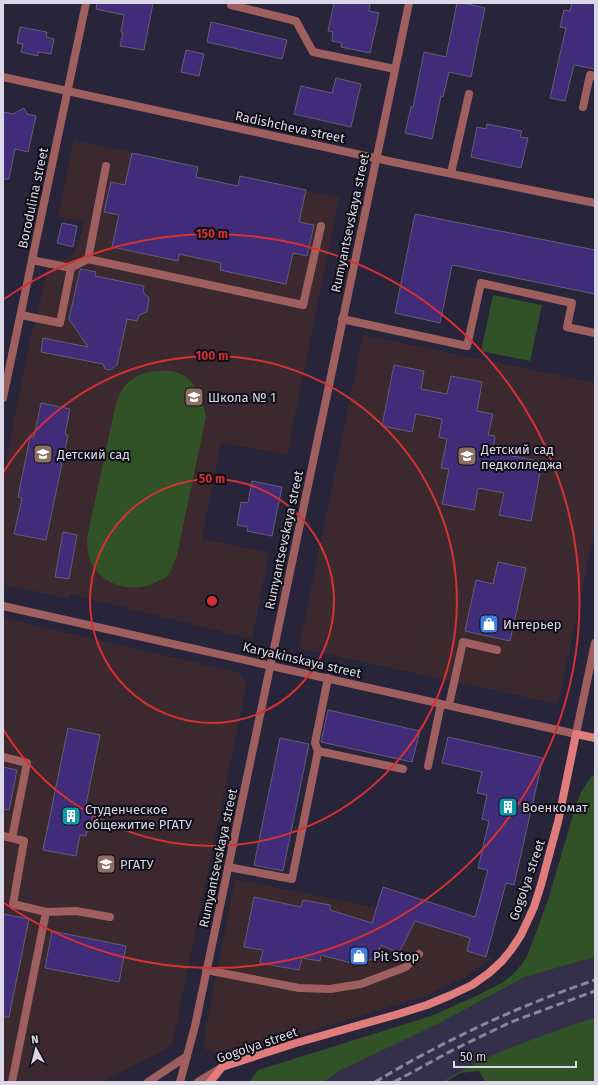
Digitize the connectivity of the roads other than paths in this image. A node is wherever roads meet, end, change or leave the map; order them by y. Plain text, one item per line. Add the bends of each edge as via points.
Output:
1 (86, 3) edge
2 (409, 3) edge
3 (231, 5) dead end
4 (395, 69) junction
5 (595, 76) edge
6 (3, 77) edge
7 (68, 90) junction
8 (469, 94) dead end
9 (583, 107) dead end
10 (376, 158) junction
11 (106, 166) dead end
12 (451, 173) junction
13 (595, 203) edge
14 (321, 226) dead end
15 (88, 259) junction
16 (32, 260) junction
17 (71, 268) junction
18 (21, 315) junction
19 (342, 319) junction
20 (595, 333) edge
21 (3, 398) edge
22 (3, 606) edge
23 (595, 643) edge
24 (497, 650) dead end
25 (270, 665) junction
26 (328, 678) junction
27 (445, 704) junction
28 (576, 734) junction
29 (595, 738) edge
30 (318, 751) junction
31 (3, 757) edge
32 (428, 766) dead end
33 (403, 769) dead end
34 (3, 836) edge
35 (12, 838) junction
36 (228, 867) junction
37 (46, 912) junction
38 (110, 918) dead end
39 (419, 954) dead end
40 (206, 970) junction
41 (187, 1056) junction
42 (222, 1067) junction
43 (12, 1082) edge
44 (148, 1082) edge
45 (180, 1082) edge
46 (198, 1082) edge
47 (210, 1082) edge

1 - 7 street, Borodulina street
2 - 4 street, Rumyantsevskaya street
3 - 4 street via 296,21 313,52
4 - 10 street, Rumyantsevskaya street
5 - 9 street via 590,75
6 - 7 street, Radishcheva street
7 - 10 street, Radishcheva street
7 - 16 street, Borodulina street
8 - 12 street
10 - 12 street, Radishcheva street
10 - 19 street, Rumyantsevskaya street
11 - 15 street
12 - 13 street, Radishcheva street
14 - 15 street via 303,305
15 - 17 street
16 - 17 street
16 - 18 street, Borodulina street
17 - 18 street via 60,323
18 - 21 street, Borodulina street
19 - 20 street via 467,346 481,283 572,303 567,327
19 - 25 street, Rumyantsevskaya street
22 - 25 street, Karyakinskaya street
23 - 28 street, Gogolya street
24 - 27 street via 463,642
25 - 26 street, Karyakinskaya street
25 - 36 street, Rumyantsevskaya street
26 - 27 street, Karyakinskaya street
26 - 30 street via 315,743
27 - 28 street, Karyakinskaya street
27 - 32 street
28 - 29 street, Karyakinskaya street
28 - 42 street, Gogolya street via 558,822 534,907 521,935 502,961 472,984 427,1005
30 - 33 street
30 - 36 street via 292,879
31 - 35 street via 27,763
34 - 35 street
35 - 37 street via 24,841 13,904
36 - 40 street, Rumyantsevskaya street
37 - 38 street via 76,911
37 - 43 street
39 - 40 street via 406,967 361,984 330,989 299,988
40 - 41 street, Rumyantsevskaya street
41 - 44 street
41 - 45 street, Rumyantsevskaya street
42 - 46 street, Gogolya street
42 - 47 street

